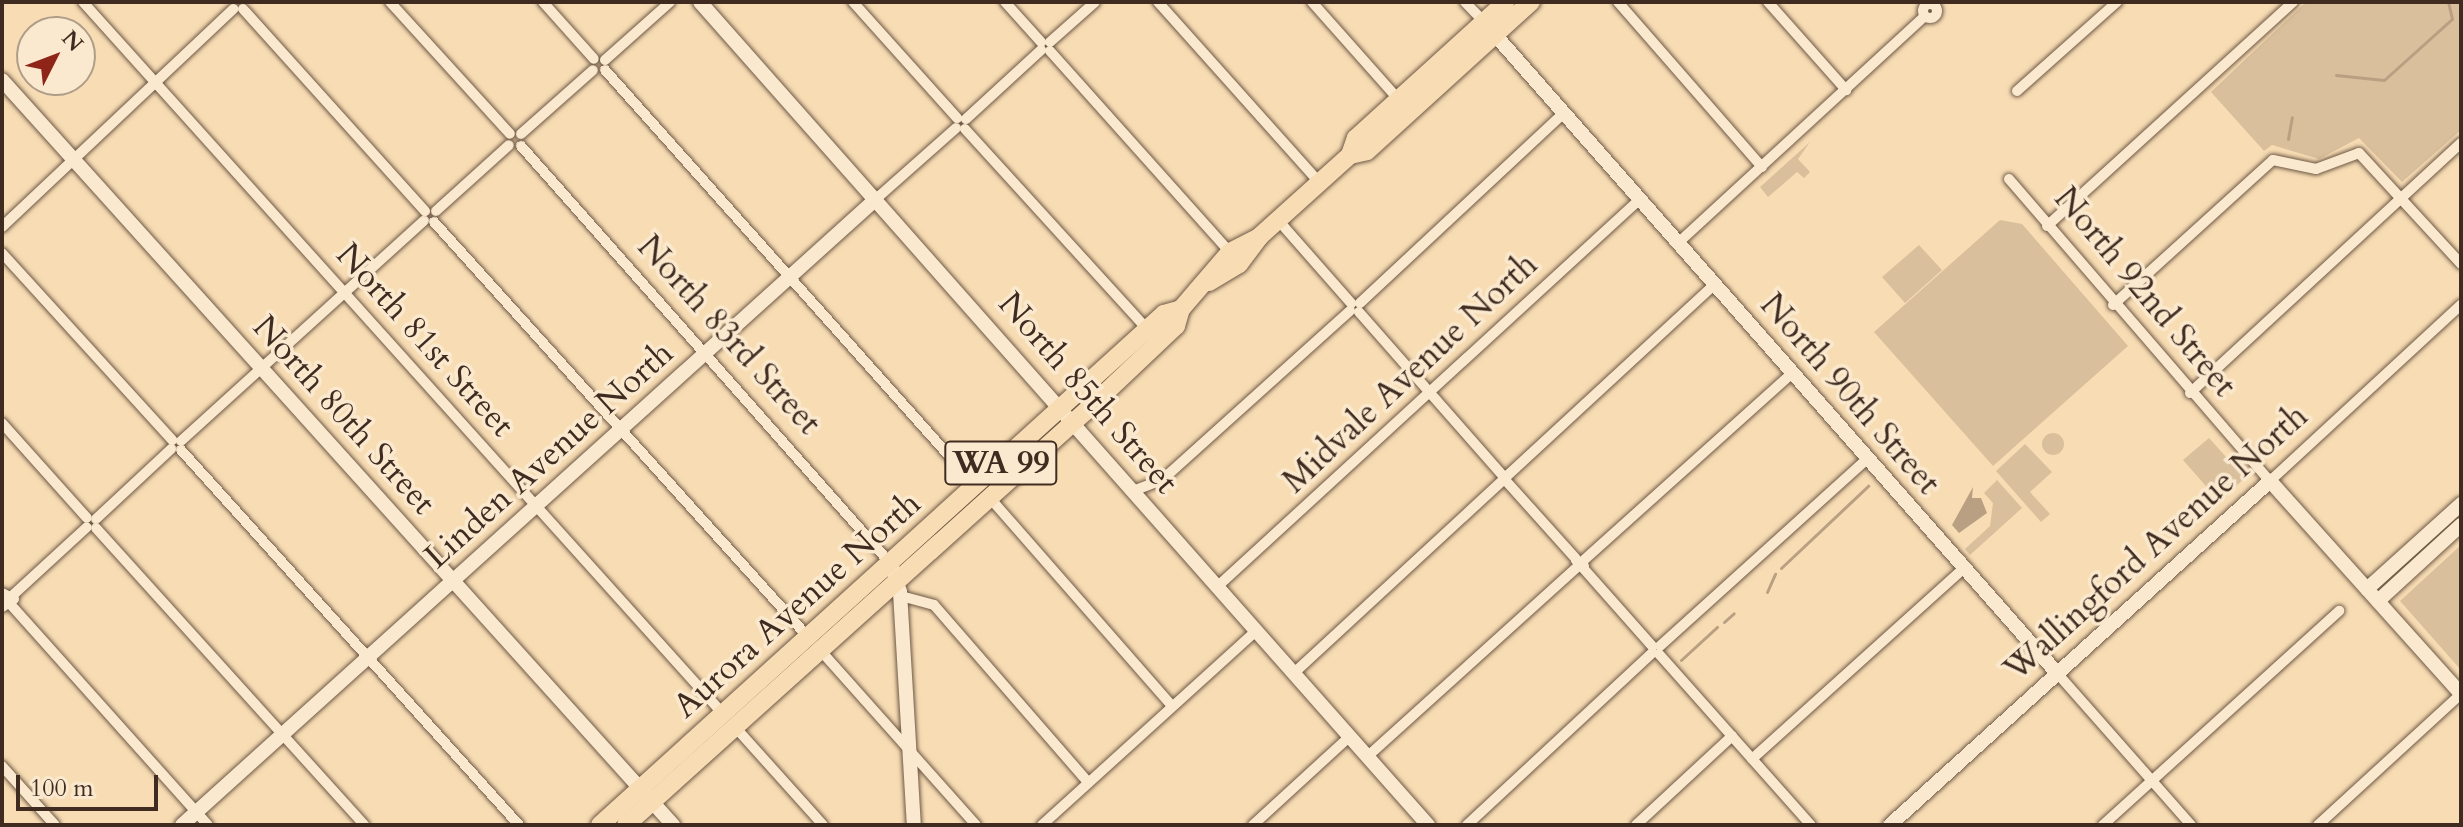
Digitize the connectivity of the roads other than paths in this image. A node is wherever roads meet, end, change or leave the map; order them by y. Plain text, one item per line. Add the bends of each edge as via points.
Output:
1 (83, 2) edge
2 (390, 2) edge
3 (543, 2) edge
4 (670, 2) edge
5 (700, 2) edge
6 (853, 2) edge
7 (1005, 2) edge
8 (1095, 2) edge
9 (1158, 2) edge
10 (1312, 2) edge
11 (1465, 2) edge
12 (1506, 2) edge
13 (1531, 2) edge
14 (1618, 2) edge
15 (1768, 2) edge
16 (2117, 2) edge
17 (2293, 2) edge
18 (238, 6) edge
19 (1929, 7) edge
20 (1489, 29) junction
21 (1045, 46) junction
22 (599, 65) junction
23 (2, 80) edge
24 (153, 80) junction
25 (1846, 90) junction
26 (2017, 91) dead end
27 (1399, 100) junction
28 (1564, 113) junction
29 (961, 124) junction
30 (513, 138) junction
31 (2461, 143) edge
32 (1350, 155) junction
33 (70, 156) junction
34 (1762, 167) junction
35 (2009, 179) dead end
36 (1320, 183) junction
37 (2402, 198) junction
38 (876, 199) junction
39 (1639, 200) junction
40 (430, 217) junction
41 (1278, 220) junction
42 (2047, 226) junction
43 (2, 227) edge
44 (1259, 237) junction
45 (1678, 243) junction
46 (1230, 252) junction
47 (2, 253) edge
48 (2461, 264) edge
49 (789, 278) junction
50 (1209, 282) junction
51 (1714, 285) junction
52 (346, 293) junction
53 (2113, 305) junction
54 (2461, 305) edge
55 (1355, 307) junction
56 (1181, 309) junction
57 (1148, 330) junction
58 (707, 353) junction
59 (262, 369) junction
60 (1791, 374) junction
61 (1430, 393) junction
62 (2190, 393) junction
63 (1067, 415) junction
64 (2, 423) edge
65 (622, 430) junction
66 (176, 445) junction
67 (1867, 459) junction
68 (1505, 478) junction
69 (2270, 481) junction
70 (978, 487) junction
71 (1133, 491) junction
72 (2461, 504) edge
73 (537, 506) junction
74 (92, 523) junction
75 (2461, 525) edge
76 (1580, 563) junction
77 (1964, 568) junction
78 (896, 581) junction
79 (453, 582) junction
80 (1218, 586) junction
81 (2367, 589) junction
82 (7, 600) edge
83 (2378, 601) junction
84 (2339, 611) dead end
85 (1257, 630) junction
86 (815, 644) junction
87 (1656, 650) junction
88 (367, 658) junction
89 (1294, 673) junction
90 (2057, 673) junction
91 (2461, 694) edge
92 (1172, 706) junction
93 (730, 721) junction
94 (282, 735) junction
95 (1350, 736) junction
96 (1732, 736) junction
97 (910, 751) junction
98 (1368, 756) junction
99 (1752, 759) junction
100 (2, 766) edge
101 (2151, 781) junction
102 (1088, 782) junction
103 (646, 795) junction
104 (196, 812) junction
105 (1806, 823) edge
106 (1045, 824) edge
107 (55, 825) edge
108 (182, 825) edge
109 (208, 825) edge
110 (364, 825) edge
111 (519, 825) edge
112 (600, 825) edge
113 (626, 825) edge
114 (673, 825) edge
115 (823, 825) edge
116 (914, 825) edge
117 (976, 825) edge
118 (1253, 825) edge
119 (1428, 825) edge
120 (1467, 825) edge
121 (1636, 825) edge
122 (1890, 825) edge
123 (2103, 825) edge
124 (2191, 825) edge
125 (2318, 825) edge

1 - 24 street, North 81st Street
2 - 30 street
3 - 22 street
4 - 22 street
5 - 38 street, North 85th Street
6 - 29 street
7 - 21 street
8 - 21 street, Linden Avenue North
9 - 36 street
10 - 27 street
11 - 20 street, North 90th Street
12 - 20 highway, Aurora Avenue North / WA 99
13 - 20 highway, Aurora Avenue North / WA 99
14 - 34 street
15 - 25 street
16 - 26 street
17 - 42 street
18 - 24 street
18 - 40 street
19 - 25 street
20 - 27 highway, Aurora Avenue North / WA 99
20 - 28 street, North 90th Street
20 - 32 highway, Aurora Avenue North / WA 99 via 1367,151
21 - 29 street, Linden Avenue North
21 - 46 street
22 - 30 street
22 - 49 street
23 - 33 street, North 80th Street
24 - 33 street
24 - 52 street, North 81st Street
25 - 34 street
27 - 32 highway, Aurora Avenue North / WA 99 via 1356,138
28 - 39 street, North 90th Street
28 - 55 street
29 - 38 street, Linden Avenue North
29 - 57 street
30 - 40 street
30 - 58 street, North 83rd Street
31 - 37 street
32 - 36 highway, Aurora Avenue North / WA 99
33 - 43 street
33 - 59 street, North 80th Street
34 - 45 street
35 - 42 street, North 92nd Street
36 - 41 highway, Aurora Avenue North / WA 99
37 - 48 street
37 - 53 street via 2357,152 2316,169 2273,160
37 - 62 street
38 - 49 street, Linden Avenue North
38 - 63 street, North 85th Street
39 - 45 street, North 90th Street
39 - 61 street, Midvale Avenue North
40 - 52 street
40 - 65 street
41 - 44 highway, Aurora Avenue North / WA 99
41 - 55 street
42 - 53 street, North 92nd Street
44 - 46 highway, Aurora Avenue North / WA 99
44 - 50 highway, Aurora Avenue North / WA 99 via 1239,264
45 - 51 street, North 90th Street
46 - 50 highway, Aurora Avenue North / WA 99
47 - 66 street
49 - 58 street, Linden Avenue North
49 - 70 street
50 - 56 highway, Aurora Avenue North / WA 99
51 - 60 street, North 90th Street
51 - 68 street
52 - 59 street
52 - 73 street, North 81st Street
53 - 62 street, North 92nd Street
54 - 69 street, Wallingford Avenue North
55 - 61 street
55 - 71 street via 1162,480
56 - 57 highway, Aurora Avenue North / WA 99
56 - 63 highway, Aurora Avenue North / WA 99 via 1176,326
57 - 63 highway, Aurora Avenue North / WA 99
58 - 65 street, Linden Avenue North
58 - 78 street, North 83rd Street
59 - 66 street
59 - 79 street, North 80th Street
60 - 67 street, North 90th Street
60 - 76 street
61 - 68 street
61 - 80 street, Midvale Avenue North
62 - 69 street, North 92nd Street
63 - 70 highway, Aurora Avenue North / WA 99
63 - 71 street, North 85th Street
64 - 74 street
65 - 73 street, Linden Avenue North
65 - 86 street
66 - 74 street
66 - 88 street
67 - 77 street, North 90th Street
67 - 87 street
68 - 76 street
68 - 89 street
69 - 81 street, North 92nd Street
69 - 90 street, Wallingford Avenue North
70 - 78 highway, Aurora Avenue North / WA 99
70 - 92 street
71 - 80 street, North 85th Street
72 - 81 street
73 - 79 street, Linden Avenue North
73 - 93 street, North 81st Street
74 - 82 street
74 - 94 street
75 - 83 street
76 - 87 street
76 - 98 street
77 - 90 street, North 90th Street
77 - 99 street
78 - 86 highway, Aurora Avenue North / WA 99
78 - 97 street
78 - 102 street via 934,605
79 - 88 street, Linden Avenue North
79 - 103 street, North 80th Street
80 - 85 street, North 85th Street
81 - 83 street, North 92nd Street
82 - 104 street
83 - 91 street, North 92nd Street
84 - 101 street
85 - 89 street, North 85th Street
85 - 92 street
86 - 93 highway, Aurora Avenue North / WA 99
86 - 97 street
87 - 96 street
87 - 120 street
88 - 94 street, Linden Avenue North
88 - 111 street
89 - 95 street, North 85th Street
90 - 101 street, North 90th Street
90 - 122 street, Wallingford Avenue North
91 - 125 street
92 - 102 street
93 - 103 highway, Aurora Avenue North / WA 99
93 - 115 street, North 81st Street
94 - 104 street, Linden Avenue North
94 - 110 street
95 - 98 street, North 85th Street
95 - 118 street
96 - 99 street
96 - 121 street
97 - 116 street
97 - 117 street
98 - 119 street, North 85th Street
99 - 105 street
100 - 107 street
101 - 123 street
101 - 124 street, North 90th Street
102 - 106 street
103 - 112 highway, Aurora Avenue North / WA 99
103 - 113 highway, Aurora Avenue North / WA 99
103 - 114 street, North 80th Street
104 - 108 street, Linden Avenue North
104 - 109 street

